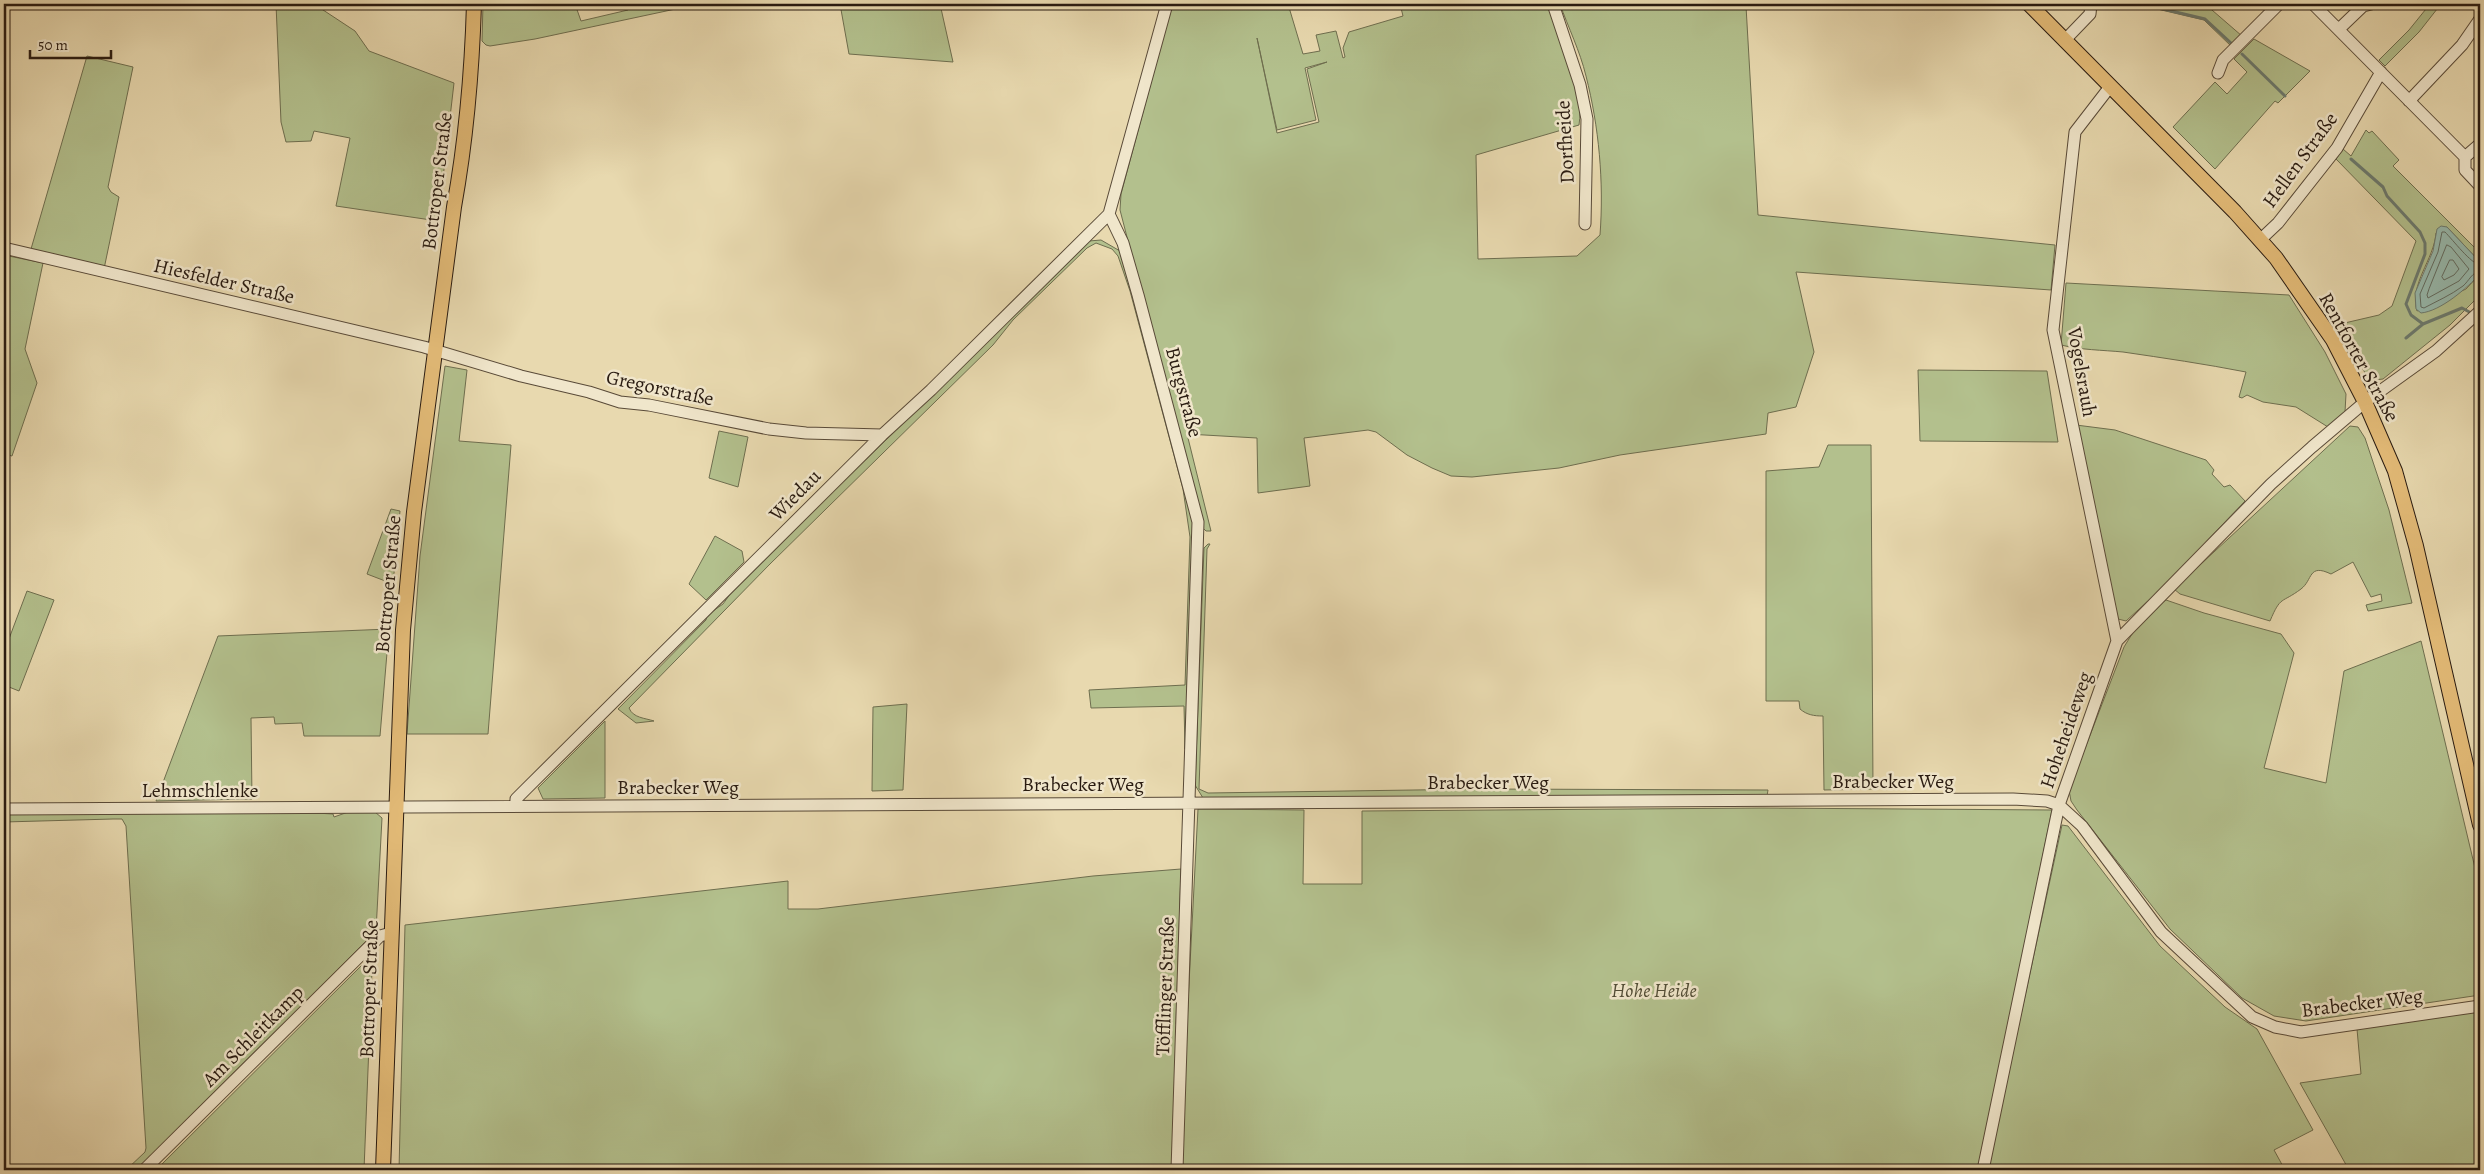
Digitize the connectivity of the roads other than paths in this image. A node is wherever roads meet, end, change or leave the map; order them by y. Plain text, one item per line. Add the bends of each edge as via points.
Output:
1 (474, 4) edge
2 (1167, 4) edge
3 (1553, 4) edge
4 (2029, 4) edge
5 (2091, 4) edge
6 (2280, 4) edge
7 (2313, 4) edge
8 (2371, 4) edge
9 (2480, 20) edge
10 (2339, 29) junction
11 (2064, 41) junction
12 (2380, 72) junction
13 (2218, 73) dead end
14 (2110, 88) junction
15 (2409, 101) junction
16 (2480, 144) edge
17 (2465, 157) junction
18 (2480, 186) edge
19 (1109, 214) junction
20 (1585, 224) dead end
21 (2260, 240) junction
22 (4, 248) edge
23 (2480, 311) edge
24 (435, 352) junction
25 (2365, 402) junction
26 (882, 435) junction
27 (2117, 640) junction
28 (1189, 802) junction
29 (2059, 805) junction
30 (516, 806) junction
31 (396, 808) junction
32 (4, 809) edge
33 (2480, 825) edge
34 (391, 933) junction
35 (2480, 1006) edge
36 (144, 1170) edge
37 (383, 1170) edge
38 (1177, 1170) edge
39 (1982, 1170) edge

1 - 24 main road, Bottroper Straße via 462,162
2 - 19 street
3 - 20 street, Dorfheide via 1580,85 1587,119
4 - 11 main road, Rentforter Straße
5 - 11 street via 2090,14
6 - 13 street via 2223,60
7 - 10 street
8 - 10 street via 2363,6
9 - 15 street via 2462,46
10 - 12 street
11 - 14 main road, Rentforter Straße
12 - 15 street
12 - 21 street, Hellen Straße via 2337,148 2278,223
14 - 21 main road, Rentforter Straße
14 - 27 street, Vogelsrauh via 2075,132 2053,330
15 - 17 street
16 - 17 street
17 - 18 street via 2465,170
19 - 26 street, Wiedau
19 - 28 street, Burgstraße via 1123,243 1198,522
21 - 25 main road, Rentforter Straße via 2316,314
22 - 24 street, Hiesfelder Straße
23 - 25 street, Hoheheideweg via 2436,351
24 - 26 street, Gregorstraße via 620,402 806,433
24 - 31 main road, Bottroper Straße via 406,600
25 - 27 street, Hoheheideweg via 2271,484
25 - 33 main road, Rentforter Straße via 2395,471 2403,499
26 - 30 street, Wiedau via 524,790 516,799
27 - 29 street, Hoheheideweg
28 - 29 street, Brabecker Weg via 2013,799
28 - 30 street, Brabecker Weg
28 - 38 street, Töfflinger Straße
29 - 35 street, Brabecker Weg via 2082,826 2161,932 2252,1017 2275,1027 2302,1032
29 - 39 street, Hoheheideweg
30 - 31 street, Brabecker Weg
31 - 32 street, Lehmschlenke
31 - 34 main road, Bottroper Straße
34 - 36 street, Am Schleitkamp via 380,936
34 - 37 main road, Bottroper Straße

